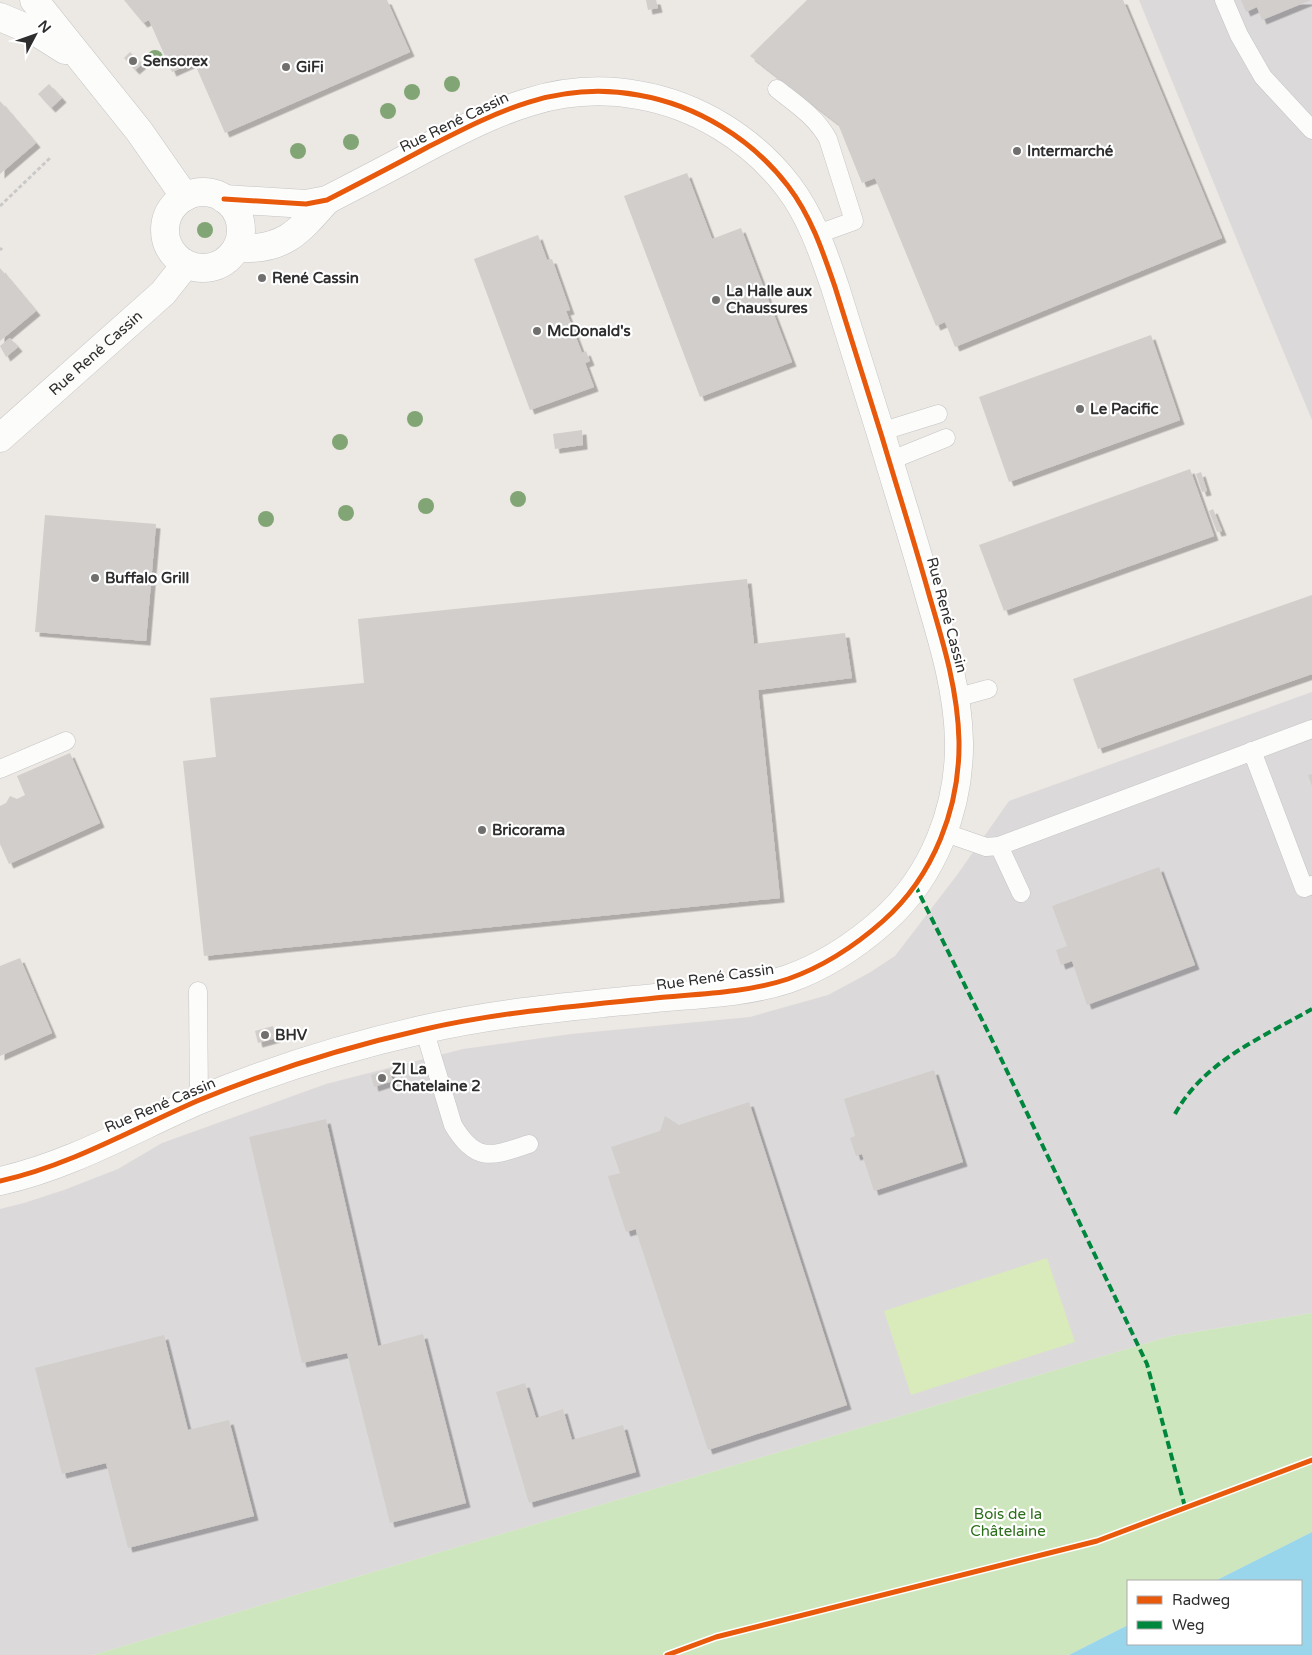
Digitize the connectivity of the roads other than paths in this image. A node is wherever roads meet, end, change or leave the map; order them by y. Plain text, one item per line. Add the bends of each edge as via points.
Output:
1 (34, 0) edge
2 (48, 0) edge
3 (1224, 0) edge
4 (1, 17) edge
5 (64, 39) junction
6 (82, 62) junction
7 (777, 89) dead end
8 (1312, 130) edge
9 (185, 197) junction
10 (224, 199) junction
11 (327, 200) junction
12 (815, 235) junction
13 (237, 248) junction
14 (186, 264) junction
15 (938, 414) dead end
16 (880, 432) junction
17 (0, 438) edge
18 (946, 438) dead end
19 (890, 461) junction
20 (988, 689) dead end
21 (955, 698) junction
22 (1312, 729) edge
23 (66, 741) dead end
24 (1252, 752) junction
25 (0, 769) edge
26 (943, 832) junction
27 (999, 846) junction
28 (1312, 885) edge
29 (1021, 893) dead end
30 (198, 991) dead end
31 (424, 1029) junction
32 (199, 1100) junction
33 (529, 1144) dead end
34 (0, 1181) edge

1 - 5 street
2 - 5 street
3 - 8 lane via 1263,77
4 - 6 street via 38,33
5 - 6 street
6 - 9 street via 139,131
7 - 12 lane via 822,128 854,221
9 - 10 street, Rue René Cassin via 205,193
9 - 14 street via 170,211 165,231 171,250
10 - 11 street, Rue René Cassin via 306,204
10 - 13 street via 240,221
11 - 12 street, Rue René Cassin via 506,108 557,94 622,92 676,105 738,137 783,179
11 - 13 street, Rue René Cassin via 302,228 285,240 265,248
12 - 16 street, Rue René Cassin via 862,369
13 - 14 street via 226,261 216,266 206,268
14 - 17 street, Rue René Cassin via 163,293
15 - 16 lane
16 - 19 street, Rue René Cassin
18 - 19 lane
19 - 21 street, Rue René Cassin via 945,648
20 - 21 lane
21 - 26 street, Rue René Cassin via 959,743 955,786
22 - 24 lane
23 - 25 lane
24 - 27 lane
24 - 28 lane via 1304,888
26 - 27 lane via 986,847
26 - 31 street, Rue René Cassin via 915,885 884,921 832,957 786,979 716,992 570,1006
27 - 29 lane
30 - 32 lane
31 - 32 street, Rue René Cassin via 277,1072
31 - 33 lane via 453,1125 459,1135 471,1147 493,1156
32 - 34 street, Rue René Cassin via 45,1168

